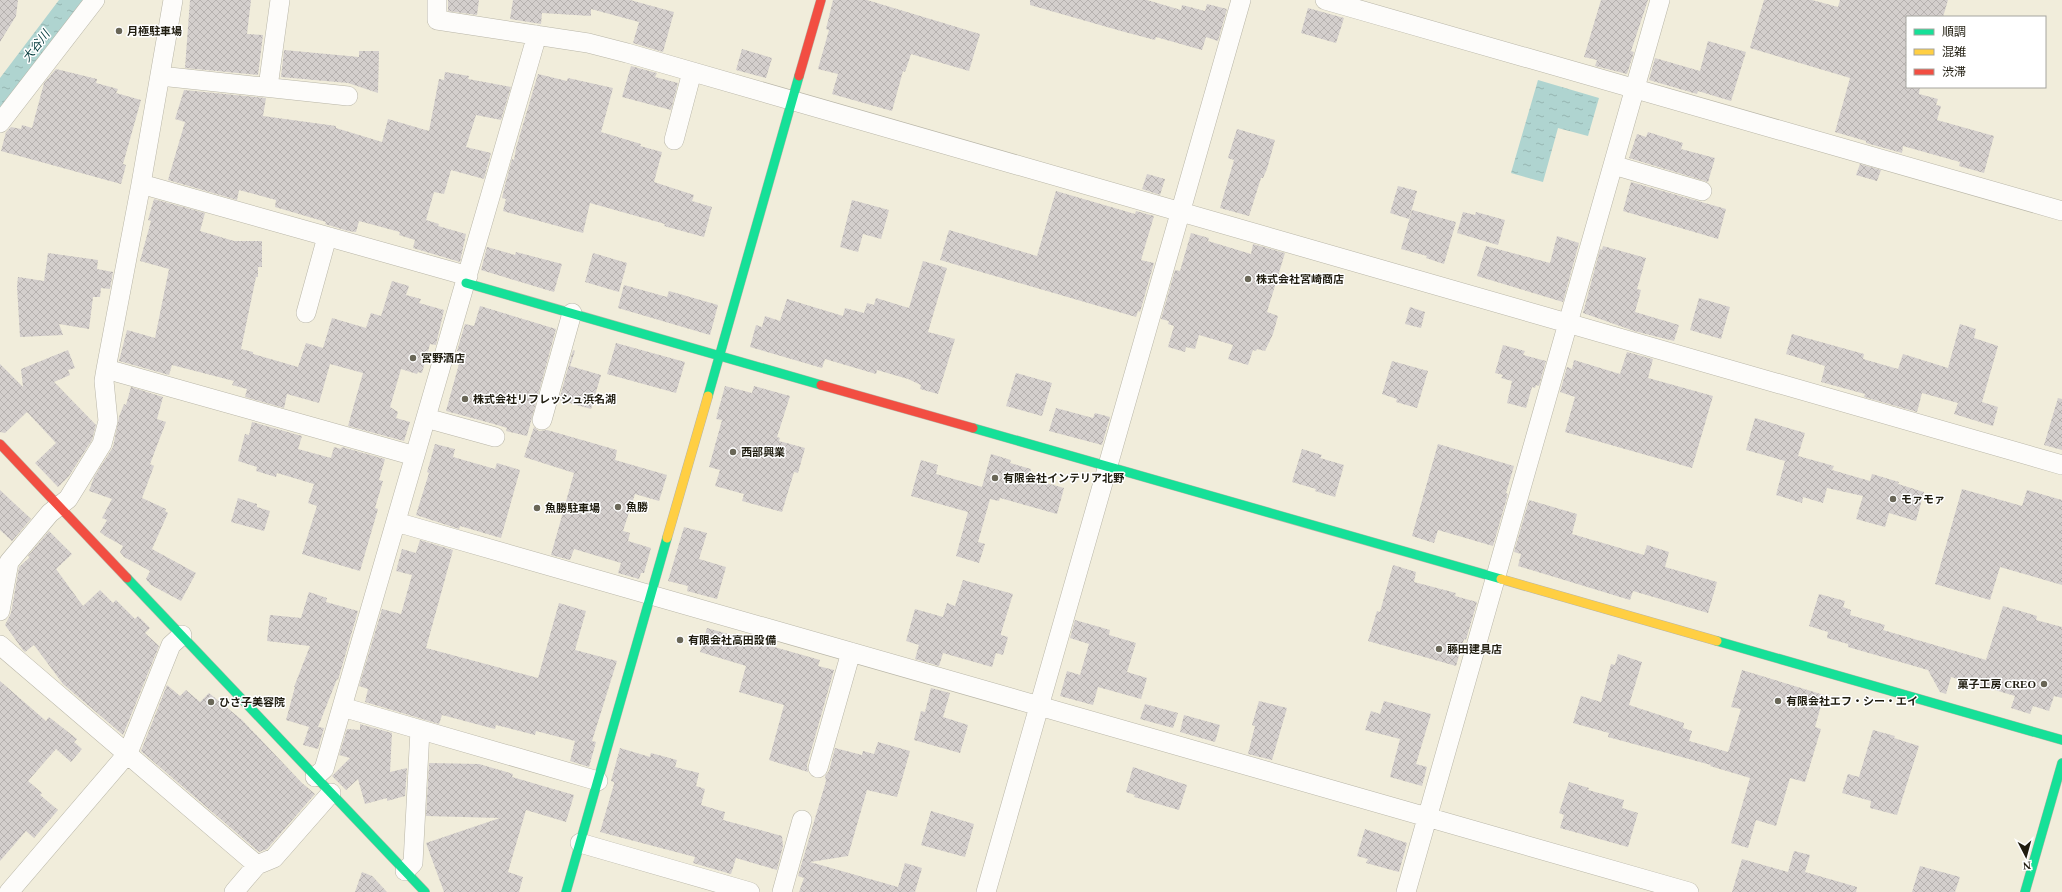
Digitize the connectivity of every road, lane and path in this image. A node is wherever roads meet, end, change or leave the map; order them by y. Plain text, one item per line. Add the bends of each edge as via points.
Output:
1 (95, 0) edge
2 (172, 0) edge
3 (280, 0) edge
4 (437, 0) edge
5 (821, 0) edge
6 (1241, 0) edge
7 (1325, 0) edge
8 (1660, 0) edge
9 (537, 35) junction
10 (692, 72) junction
11 (160, 76) junction
12 (268, 87) junction
13 (1635, 88) junction
14 (348, 96) dead end
15 (792, 100) junction
16 (0, 123) edge
17 (674, 140) dead end
18 (1613, 165) junction
19 (141, 184) junction
20 (1702, 191) dead end
21 (2062, 211) edge
22 (1180, 212) junction
23 (327, 237) junction
24 (467, 280) junction
25 (306, 313) dead end
26 (572, 313) junction
27 (1568, 323) junction
28 (719, 356) junction
29 (106, 369) junction
30 (426, 418) junction
31 (542, 420) dead end
32 (495, 437) dead end
33 (0, 444) edge
34 (415, 456) junction
35 (2062, 465) edge
36 (1108, 467) junction
37 (59, 506) junction
38 (396, 522) junction
39 (1496, 578) junction
40 (651, 595) junction
41 (0, 610) edge
42 (182, 636) junction
43 (0, 645) edge
44 (851, 652) junction
45 (1040, 706) junction
46 (342, 707) junction
47 (420, 730) junction
48 (2062, 740) edge
49 (128, 753) junction
50 (2062, 763) edge
51 (818, 768) dead end
52 (315, 777) junction
53 (598, 781) junction
54 (331, 793) junction
55 (1428, 817) junction
56 (802, 820) dead end
57 (580, 843) junction
58 (257, 865) junction
59 (405, 871) junction
60 (711, 887) edge
61 (9, 892) edge
62 (234, 892) edge
63 (425, 892) edge
64 (566, 892) edge
65 (750, 892) edge
66 (782, 892) edge
67 (986, 892) edge
68 (1406, 892) edge
69 (1689, 892) edge
70 (2025, 892) edge

1 - 16 street
2 - 11 street
3 - 12 street
4 - 9 street via 437,20
5 - 15 street
6 - 22 street
7 - 13 street
8 - 13 street
9 - 10 street via 588,43
9 - 24 street
10 - 15 street
10 - 17 street
11 - 12 street
11 - 19 street
12 - 14 street
13 - 18 street
13 - 21 street
15 - 22 street
15 - 28 street
18 - 20 street
18 - 27 street
19 - 23 street
19 - 29 street
22 - 27 street
22 - 36 street
23 - 24 street
23 - 25 street
24 - 26 street
24 - 30 street
26 - 28 street
26 - 31 street
27 - 35 street
27 - 39 street
28 - 36 street
28 - 40 street
29 - 34 street
29 - 37 street via 106,433 99,450 68,499
30 - 32 street
30 - 34 street
33 - 37 street
34 - 38 street
36 - 39 street
36 - 45 street
37 - 41 street via 50,513 9,562
37 - 42 street
38 - 40 street
38 - 46 street
39 - 48 street
39 - 55 street
40 - 44 street
40 - 53 street
42 - 49 street via 171,645
42 - 52 street
43 - 49 street
44 - 45 street
44 - 51 street
45 - 55 street
45 - 67 street
46 - 47 street
46 - 52 street via 324,769
47 - 53 street
47 - 59 street via 413,863
49 - 58 street
49 - 61 street
50 - 70 street
52 - 54 street
53 - 57 street
54 - 58 street via 274,858
54 - 59 street
55 - 68 street
55 - 69 street
56 - 66 street
57 - 60 street
57 - 64 street
58 - 62 street
59 - 63 street
60 - 65 street

